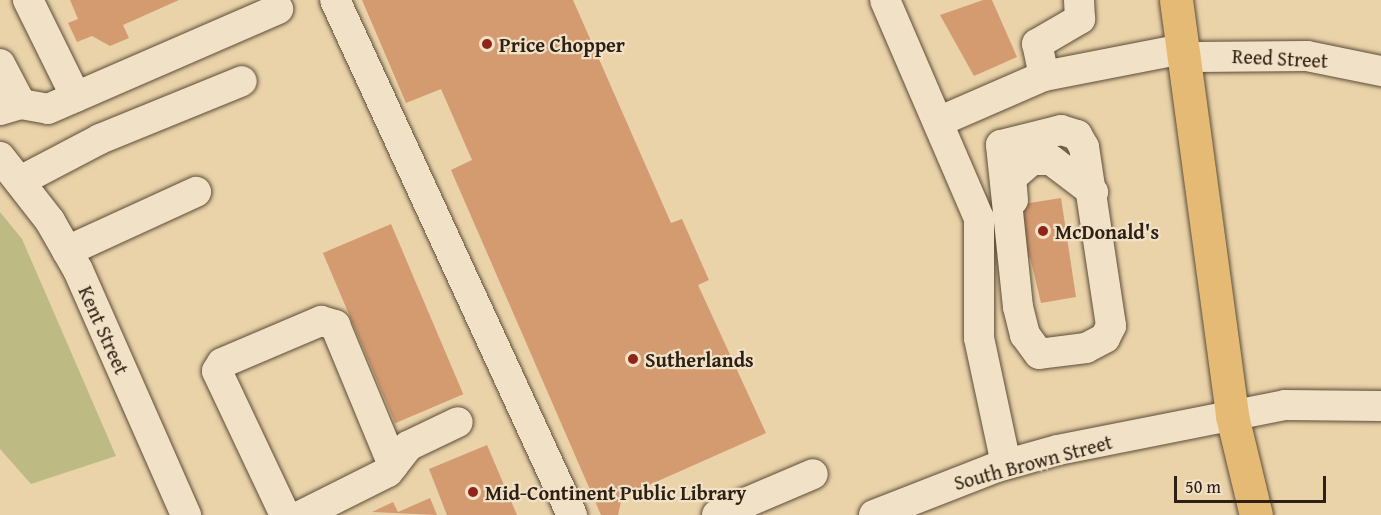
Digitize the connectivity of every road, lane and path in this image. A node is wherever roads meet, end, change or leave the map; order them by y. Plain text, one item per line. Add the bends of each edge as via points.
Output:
1 (28, 0) edge
2 (335, 0) edge
3 (1079, 0) edge
4 (1176, 0) edge
5 (889, 1) edge
6 (278, 9) dead end
7 (1178, 50) junction
8 (0, 64) edge
9 (1381, 71) edge
10 (1044, 76) junction
11 (242, 81) dead end
12 (76, 96) junction
13 (989, 100) junction
14 (10, 107) edge
15 (938, 122) junction
16 (1001, 145) junction
17 (0, 157) edge
18 (20, 181) junction
19 (196, 192) dead end
20 (1093, 192) junction
21 (67, 251) junction
22 (1011, 260) junction
23 (1018, 307) junction
24 (977, 313) junction
25 (1381, 406) edge
26 (1232, 416) junction
27 (458, 422) dead end
28 (393, 465) junction
29 (1006, 465) junction
30 (813, 474) dead end
31 (186, 515) edge
32 (285, 515) edge
33 (302, 515) edge
34 (572, 515) edge
35 (717, 515) edge
36 (874, 515) edge
37 (1256, 515) edge

1 - 12 street
2 - 34 street
3 - 10 street via 1080,19 1038,44
4 - 7 highway
5 - 15 street
6 - 12 street
7 - 9 street, Reed Street via 1196,57 1307,56
7 - 10 street
7 - 26 highway
8 - 14 street
10 - 13 street
11 - 18 street via 100,139
12 - 14 street via 48,109
13 - 15 street
13 - 16 street
15 - 24 street via 979,218 983,247
16 - 20 street via 1061,130 1077,135
16 - 22 street
17 - 18 street, Kent Street
18 - 21 street, Kent Street
19 - 21 street
20 - 22 street via 1051,160 1020,166 1011,178 1018,252
20 - 23 street via 1111,308 1105,338 1086,348 1039,354 1025,335
21 - 31 street, Kent Street
22 - 23 street
23 - 24 street
24 - 29 street
25 - 26 street, South Brown Street via 1314,402
26 - 29 street, South Brown Street
26 - 37 highway
27 - 28 street via 408,446
28 - 32 street via 335,325 321,321 222,363 218,371
28 - 33 street
29 - 36 street, South Brown Street
30 - 35 street

